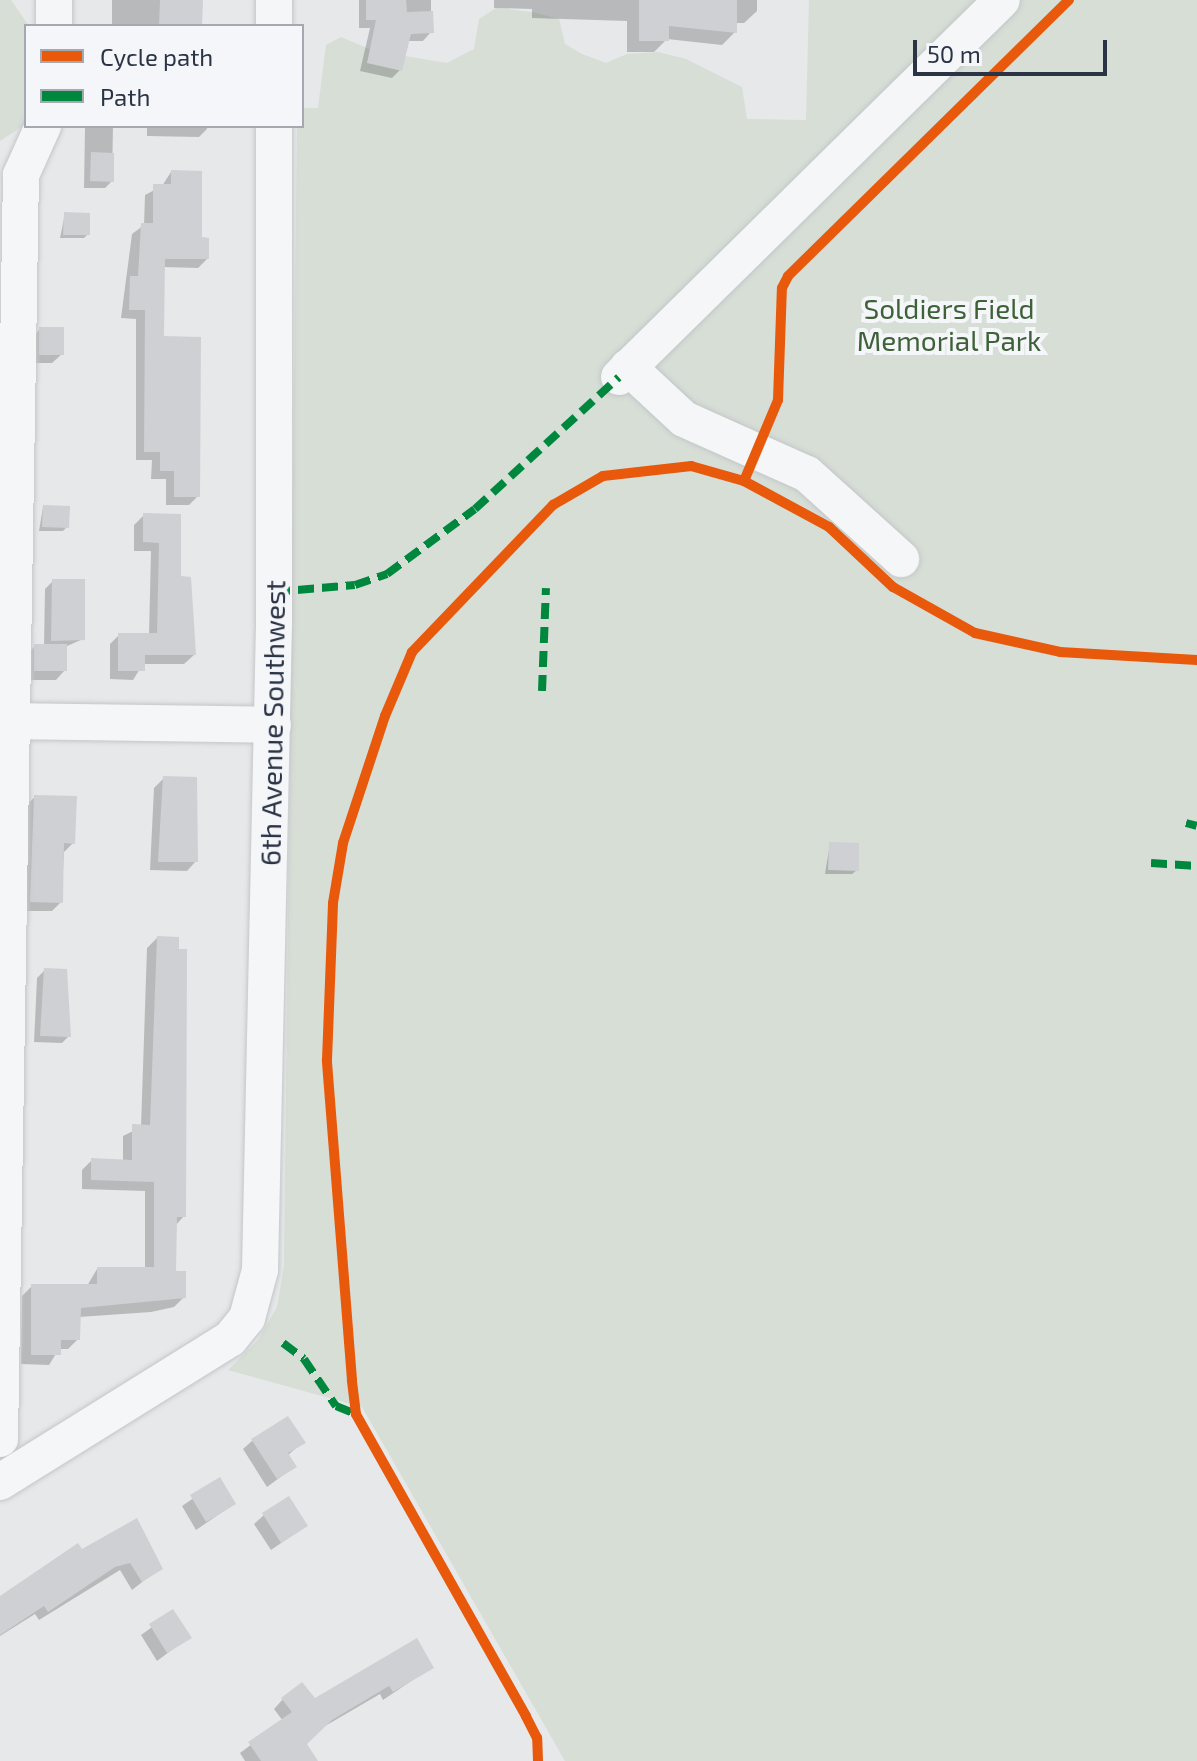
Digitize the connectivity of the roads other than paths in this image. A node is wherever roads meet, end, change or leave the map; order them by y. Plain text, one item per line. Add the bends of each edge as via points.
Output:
1 (54, 0) edge
2 (274, 0) edge
3 (1002, 0) edge
4 (54, 24) edge
5 (274, 24) edge
6 (42, 128) edge
7 (274, 128) edge
8 (901, 559) dead end
9 (6, 721) edge
10 (273, 725) junction
11 (0, 1439) edge
12 (0, 1482) edge

1 - 4 street
2 - 5 street
3 - 8 street via 623,372 684,419 807,474
6 - 9 street via 21,175
7 - 10 street, 6th Avenue Southwest
9 - 10 street
9 - 11 street
10 - 12 street, 6th Avenue Southwest via 263,1228 260,1270 247,1318 204,1358

